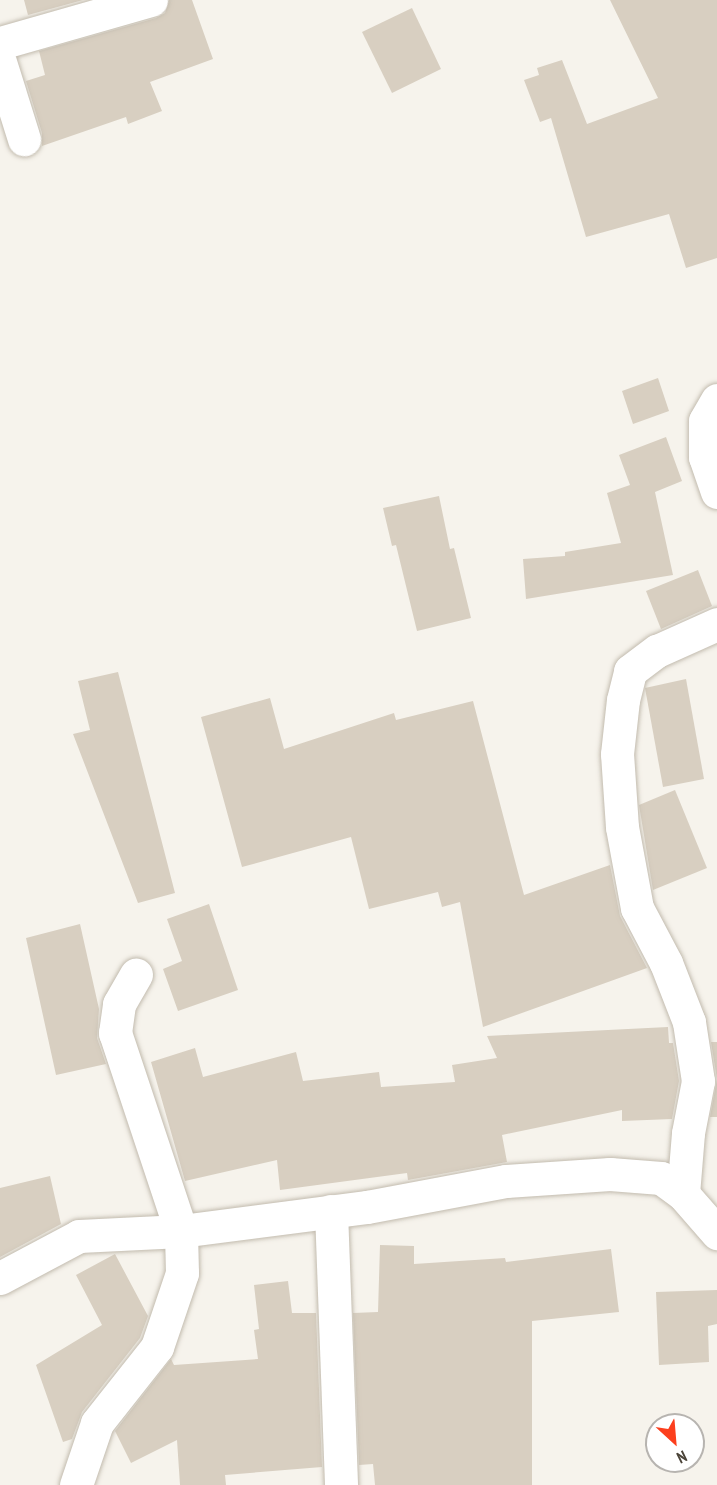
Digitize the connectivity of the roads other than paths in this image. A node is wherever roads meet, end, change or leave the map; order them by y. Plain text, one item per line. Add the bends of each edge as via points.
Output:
1 (150, 0) edge
2 (0, 43) edge
3 (0, 62) edge
4 (24, 139) dead end
5 (717, 400) edge
6 (717, 492) edge
7 (717, 624) edge
8 (136, 975) dead end
9 (682, 1194) junction
10 (331, 1211) junction
11 (181, 1231) junction
12 (717, 1233) edge
13 (0, 1278) edge
14 (76, 1485) edge
15 (341, 1485) edge

1 - 2 street
3 - 4 street
5 - 6 street via 705,421 705,457
7 - 9 street via 657,651 630,671 617,754 622,827 637,908 666,963 689,1022 698,1081
8 - 11 street via 119,1004 115,1033
9 - 10 street via 661,1178 610,1174 506,1182
9 - 12 street
10 - 11 street
10 - 15 street
11 - 13 street via 79,1236
11 - 14 street via 182,1273 157,1347 97,1423

